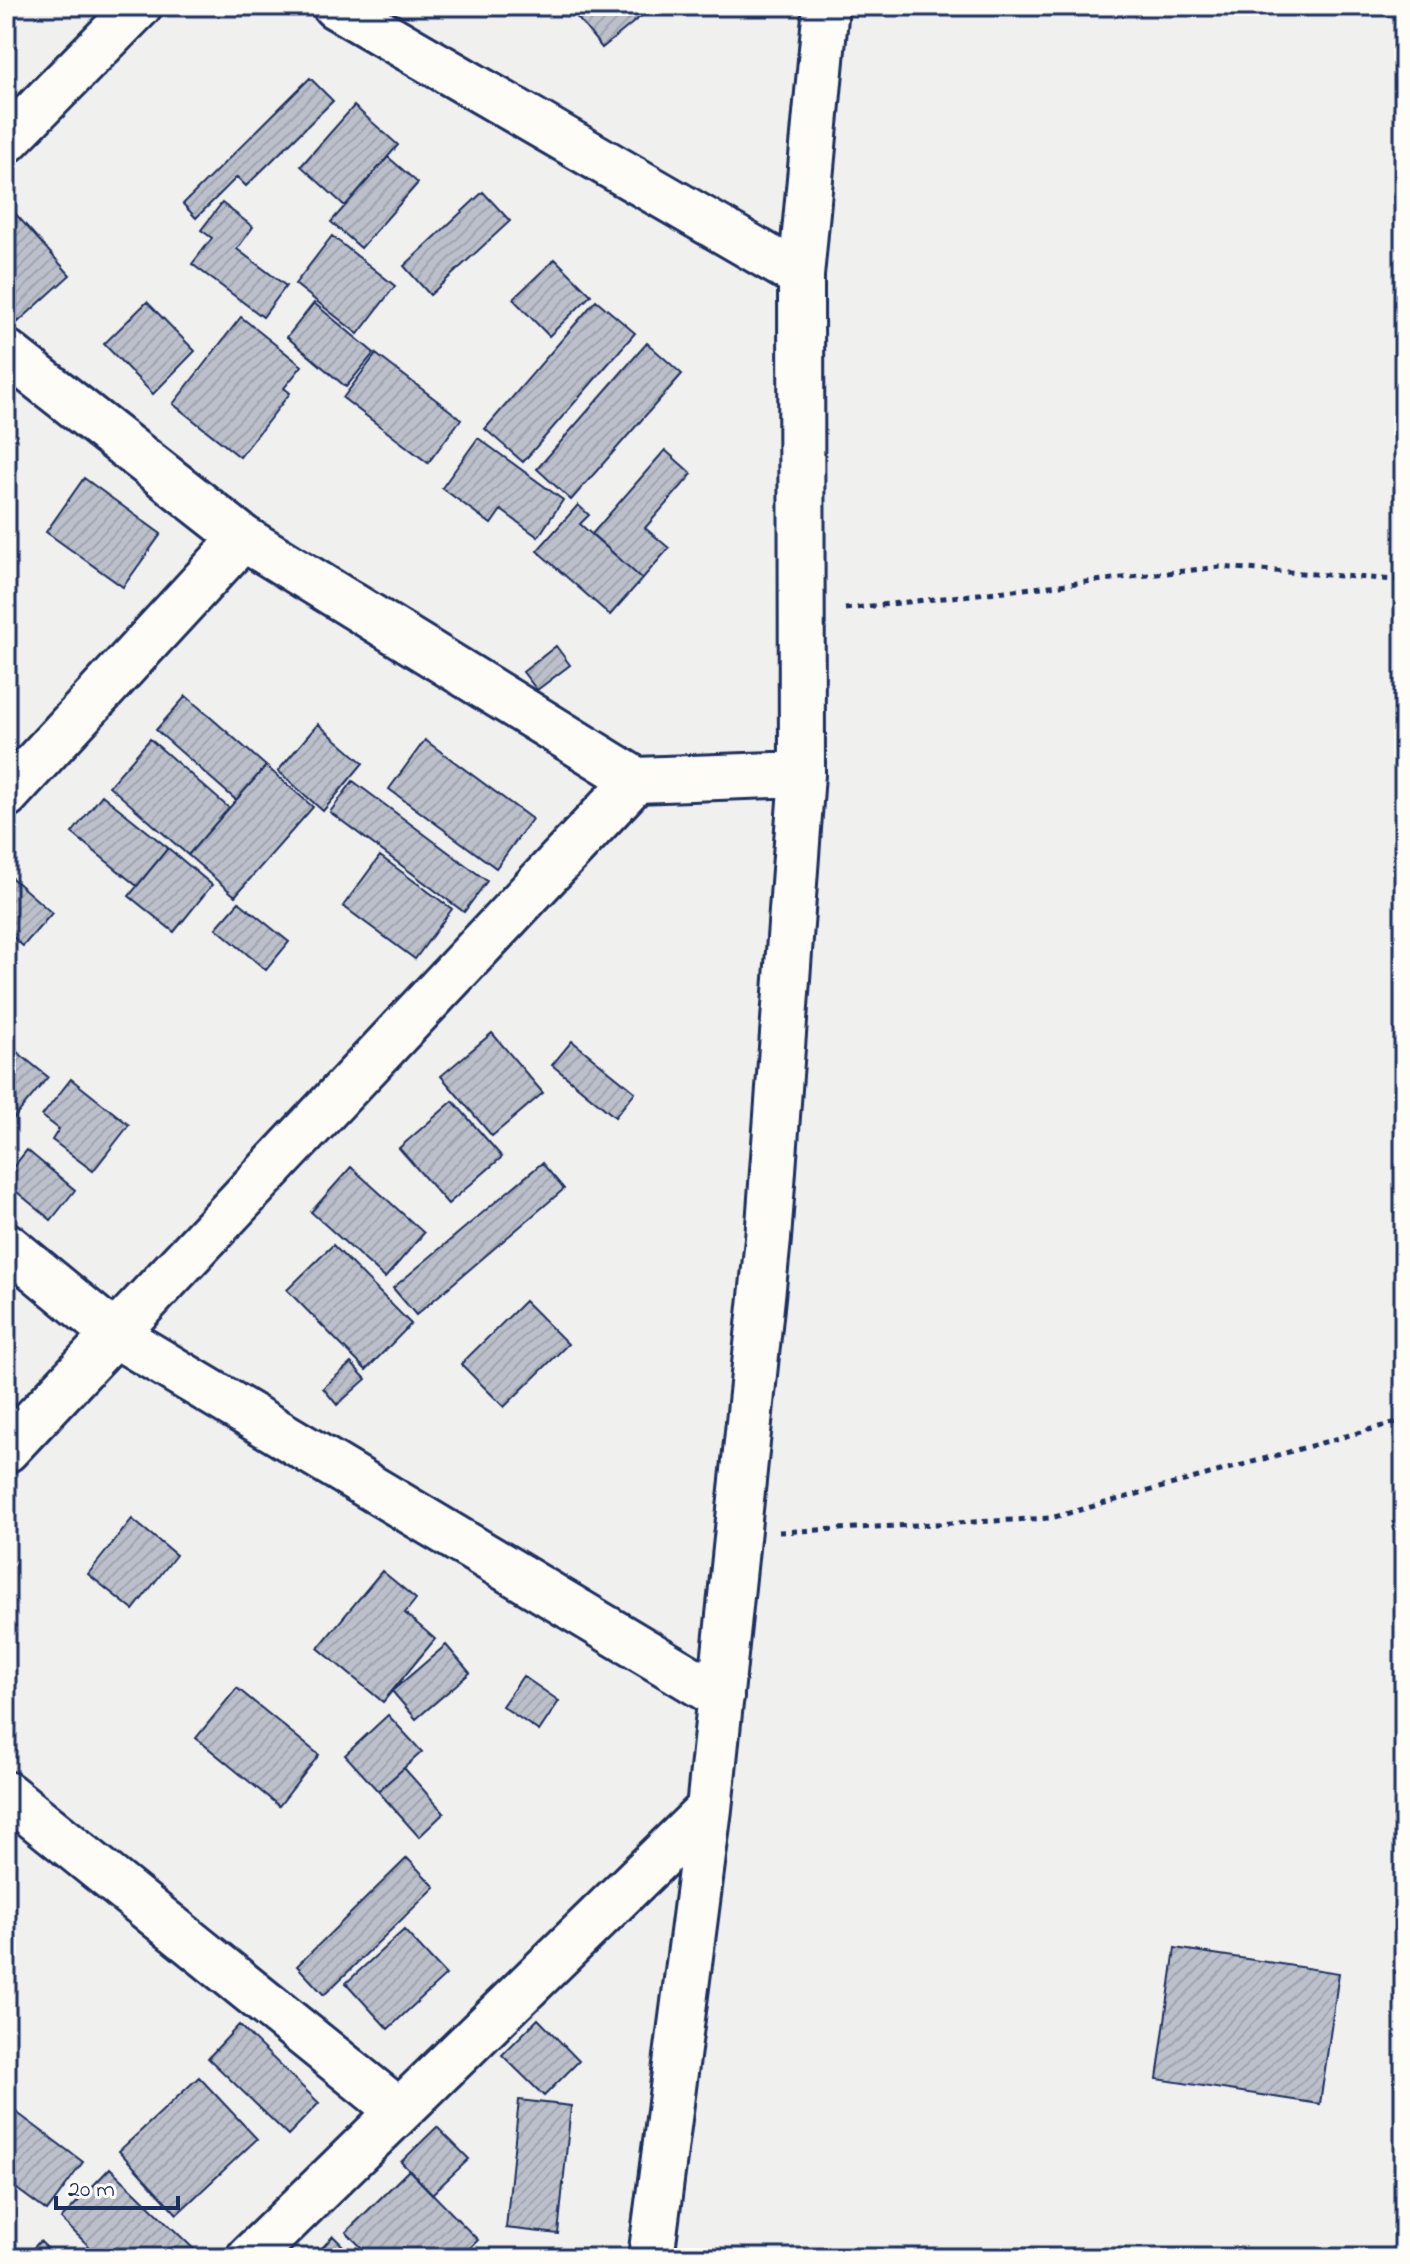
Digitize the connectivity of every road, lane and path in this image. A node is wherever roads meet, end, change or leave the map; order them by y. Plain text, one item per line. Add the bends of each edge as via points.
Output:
1 (139, 6) edge
2 (335, 6) edge
3 (826, 6) edge
4 (6, 141) edge
5 (801, 276) junction
6 (6, 352) edge
7 (243, 538) junction
8 (1404, 576) edge
9 (801, 614) junction
10 (802, 774) junction
11 (636, 780) junction
12 (6, 795) edge
13 (6, 1245) edge
14 (114, 1334) junction
15 (1404, 1420) edge
16 (6, 1450) edge
17 (738, 1534) junction
18 (721, 1697) junction
19 (6, 1794) edge
20 (709, 1809) junction
21 (398, 2110) junction
22 (249, 2258) edge
23 (651, 2258) edge

1 - 4 street
2 - 5 street
3 - 5 street
5 - 9 street
6 - 7 street
7 - 11 street
7 - 12 street
8 - 9 path via 1396,580 1220,567
9 - 10 street
10 - 11 street
10 - 17 street via 768,1239
11 - 14 street
13 - 14 street
14 - 16 street
14 - 18 street
15 - 17 path via 1051,1518
17 - 18 street
18 - 20 street
19 - 21 street
20 - 21 street
20 - 23 street
21 - 22 street

